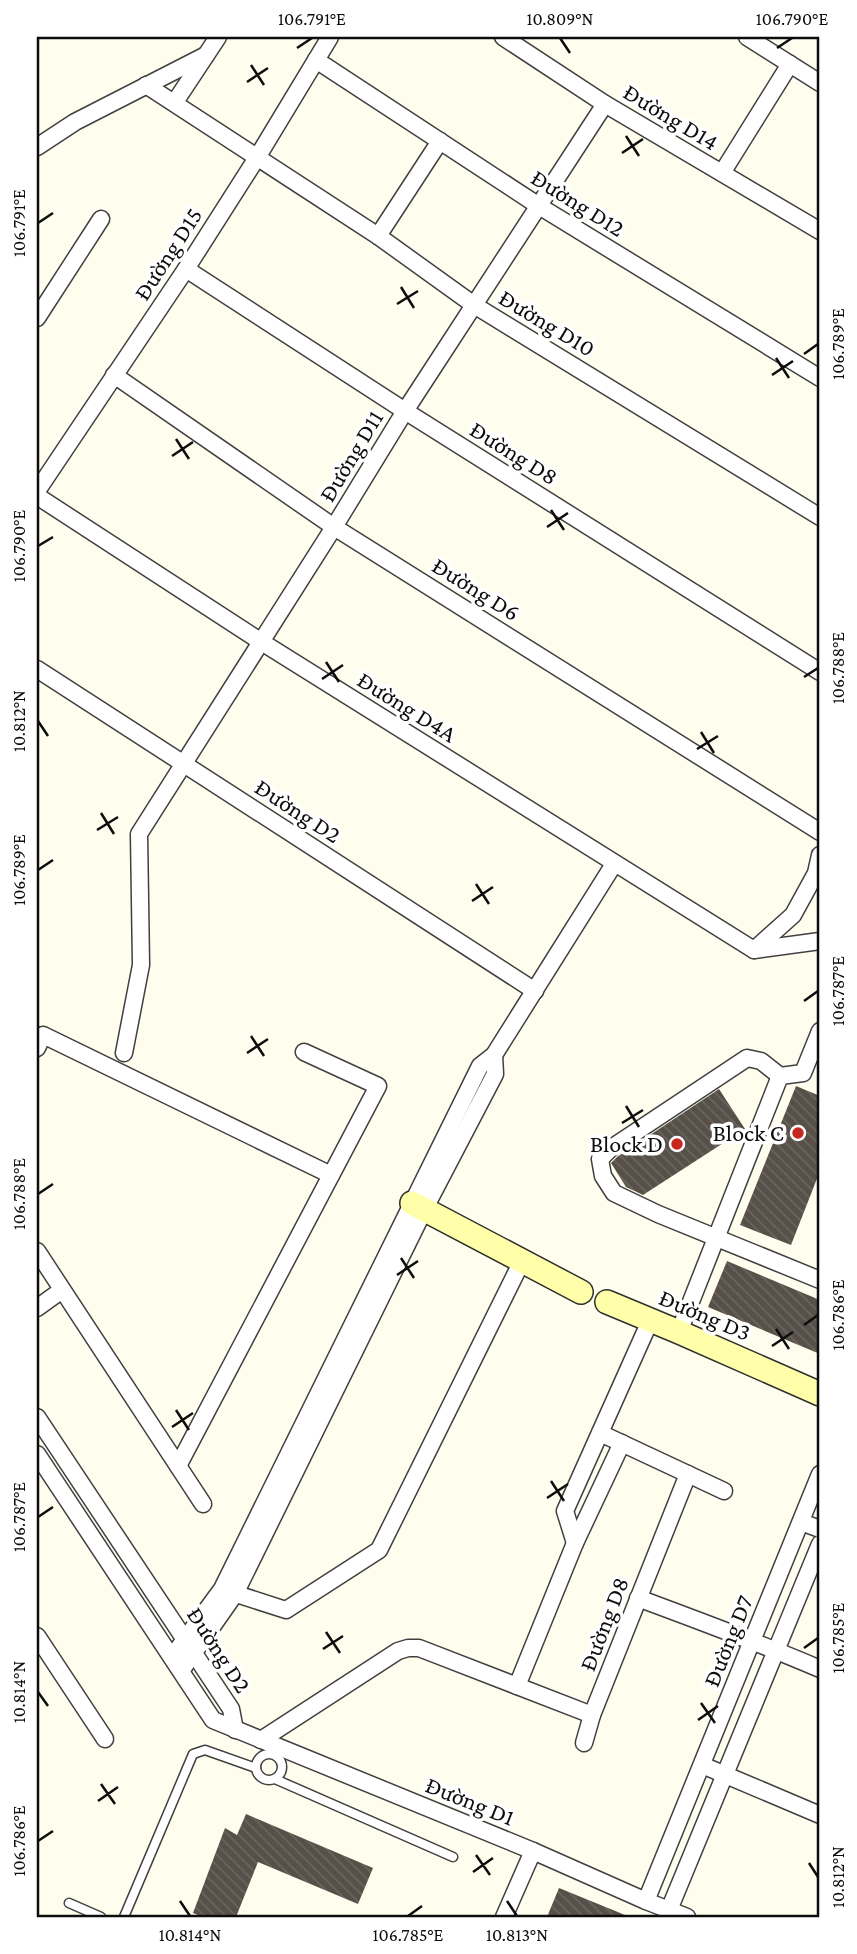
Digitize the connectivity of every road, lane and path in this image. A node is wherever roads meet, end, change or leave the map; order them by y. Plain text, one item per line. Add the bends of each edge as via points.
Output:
1 (218, 37) edge
2 (330, 37) edge
3 (503, 37) edge
4 (747, 37) edge
5 (206, 55) junction
6 (316, 60) junction
7 (790, 64) junction
8 (820, 83) edge
9 (146, 85) junction
10 (175, 102) junction
11 (605, 104) junction
12 (440, 141) junction
13 (37, 148) edge
14 (258, 156) junction
15 (722, 173) junction
16 (539, 206) junction
17 (102, 219) dead end
18 (820, 231) edge
19 (378, 236) junction
20 (186, 269) junction
21 (474, 305) junction
22 (37, 318) edge
23 (114, 374) junction
24 (820, 378) edge
25 (405, 411) junction
26 (37, 493) edge
27 (820, 517) edge
28 (334, 527) junction
29 (260, 641) junction
30 (37, 669) edge
31 (820, 672) edge
32 (182, 764) junction
33 (820, 832) edge
34 (820, 855) edge
35 (614, 864) junction
36 (820, 941) edge
37 (754, 950) junction
38 (535, 990) junction
39 (820, 1031) edge
40 (37, 1048) edge
41 (304, 1052) dead end
42 (124, 1053) dead end
43 (814, 1063) edge
44 (780, 1076) junction
45 (331, 1175) junction
46 (418, 1207) junction
47 (715, 1238) junction
48 (37, 1251) edge
49 (522, 1261) junction
50 (820, 1280) edge
51 (62, 1290) junction
52 (581, 1292) dead end
53 (607, 1302) dead end
54 (37, 1308) edge
55 (650, 1321) junction
56 (679, 1332) junction
57 (820, 1394) edge
58 (37, 1417) edge
59 (600, 1433) junction
60 (622, 1443) junction
61 (37, 1454) edge
62 (178, 1466) junction
63 (688, 1474) junction
64 (820, 1474) edge
65 (724, 1491) dead end
66 (203, 1504) dead end
67 (801, 1522) junction
68 (820, 1529) edge
69 (575, 1543) junction
70 (820, 1544) edge
71 (228, 1591) junction
72 (638, 1598) junction
73 (37, 1636) edge
74 (752, 1643) junction
75 (190, 1646) junction
76 (776, 1650) junction
77 (176, 1664) junction
78 (820, 1669) edge
79 (517, 1686) junction
80 (593, 1715) junction
81 (235, 1730) junction
82 (104, 1739) dead end
83 (584, 1743) dead end
84 (270, 1747) junction
85 (702, 1765) junction
86 (256, 1768) junction
87 (725, 1775) junction
88 (275, 1779) junction
89 (820, 1815) edge
90 (533, 1851) junction
91 (453, 1857) dead end
92 (646, 1901) junction
93 (69, 1903) dead end
94 (669, 1910) junction
95 (101, 1917) edge
96 (124, 1917) edge
97 (504, 1917) edge
98 (687, 1917) edge

1 - 5 street
2 - 6 street, Đường D15
3 - 11 street, Đường D14
4 - 7 street
5 - 9 street
5 - 10 street
6 - 12 street, Đường D12
6 - 14 street, Đường D15
7 - 8 street
7 - 15 street
9 - 10 street, Đường D10
9 - 13 street
10 - 14 street, Đường D10
11 - 15 street, Đường D14
11 - 16 street, Đường D11
12 - 16 street, Đường D12
12 - 19 street
14 - 19 street, Đường D10
14 - 20 street, Đường D15
15 - 18 street, Đường D14
16 - 21 street, Đường D11
16 - 24 street, Đường D12
17 - 22 street
19 - 21 street, Đường D10
20 - 23 street, Đường D15
20 - 25 street, Đường D8
21 - 25 street, Đường D11
21 - 27 street, Đường D10
23 - 26 street, Đường D15
23 - 28 street, Đường D6
25 - 28 street, Đường D11
25 - 31 street, Đường D8
26 - 29 street, Đường D4A
28 - 29 street, Đường D11
28 - 33 street, Đường D6
29 - 32 street, Đường D11
29 - 35 street, Đường D4A
30 - 32 street, Đường D2
32 - 38 street, Đường D2
32 - 42 street, Đường D11 via 139,834 141,965
34 - 37 street via 816,873 793,915
35 - 37 street, Đường D4A
35 - 38 street
36 - 37 street
38 - 46 street via 494,1055 480,1066
39 - 43 street
40 - 45 street via 43,1035
41 - 45 street via 378,1086
43 - 44 street via 803,1073
44 - 47 street
44 - 47 street via 761,1061 747,1058 600,1159 603,1177 614,1193
45 - 62 street
46 - 49 street
46 - 71 street
47 - 50 street
47 - 56 street
48 - 51 street
49 - 52 street
49 - 71 street via 379,1550 286,1610
51 - 54 street
51 - 62 street
53 - 55 street, Đường D3
55 - 56 street, Đường D3
55 - 59 street
56 - 57 street, Đường D3
58 - 75 street, Đường D2
59 - 60 street
59 - 69 street via 565,1511
60 - 63 street
60 - 69 street
61 - 77 street, Đường D2
62 - 66 street
63 - 65 street
63 - 72 street, Đường D8
64 - 67 street, Đường D7
67 - 68 street
67 - 74 street, Đường D7
69 - 79 street
70 - 76 street, Đường D7
71 - 75 street
72 - 74 street
72 - 80 street, Đường D8
73 - 82 street
74 - 76 street
74 - 85 street, Đường D7
75 - 77 street
75 - 81 street, Đường D2 via 231,1709
76 - 78 street
76 - 87 street, Đường D7
77 - 81 street, Đường D2 via 213,1720
79 - 80 street
79 - 84 street via 419,1648 408,1648
80 - 83 street, Đường D8
81 - 84 street, Đường D1
84 - 86 lane
84 - 88 lane via 282,1764
84 - 90 street, Đường D1
85 - 87 street
85 - 92 street, Đường D7
86 - 88 lane via 262,1779
86 - 96 lane via 205,1750 193,1754
87 - 89 street
87 - 94 street, Đường D7
88 - 91 lane
90 - 92 street, Đường D1
90 - 97 street
92 - 94 street, Đường D1
93 - 95 lane
94 - 98 street, Đường D1

